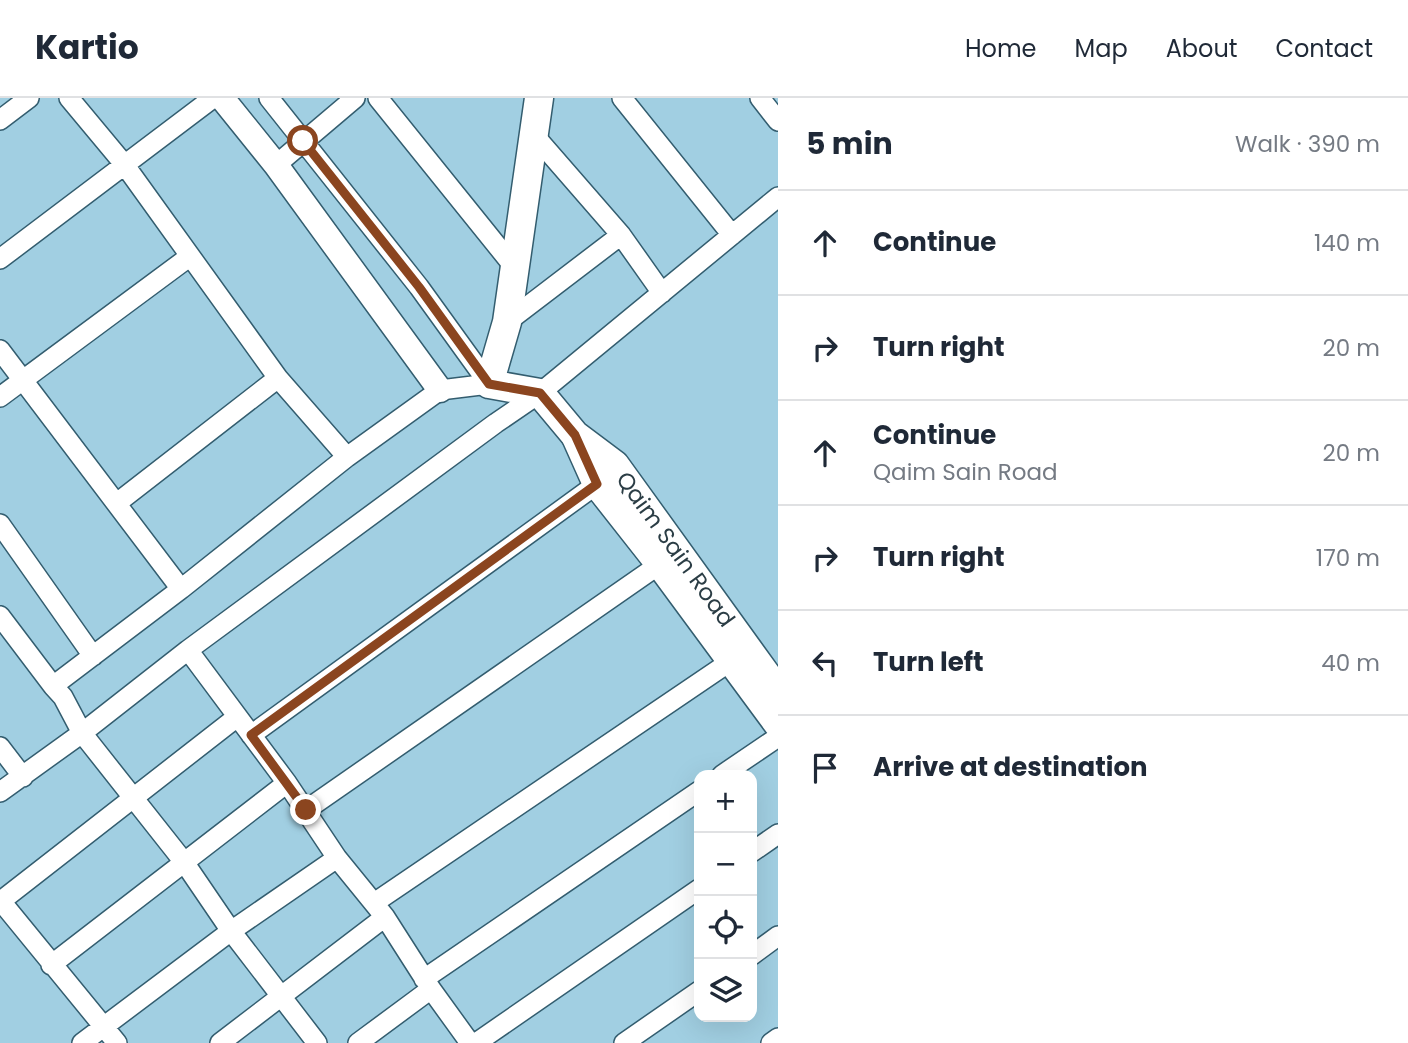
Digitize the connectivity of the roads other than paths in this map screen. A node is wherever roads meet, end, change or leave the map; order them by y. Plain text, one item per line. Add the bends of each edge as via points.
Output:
1 (29, 98) edge
2 (69, 98) edge
3 (213, 98) edge
4 (222, 98) edge
5 (269, 98) edge
6 (355, 98) edge
7 (378, 98) edge
8 (539, 98) edge
9 (622, 98) edge
10 (760, 98) edge
11 (0, 120) edge
12 (778, 121) edge
13 (534, 135) junction
14 (303, 141) junction
15 (124, 164) junction
16 (276, 164) junction
17 (778, 197) edge
18 (621, 235) junction
19 (732, 235) junction
20 (189, 257) junction
21 (0, 259) edge
22 (515, 268) junction
23 (662, 293) junction
24 (507, 322) junction
25 (0, 349) edge
26 (278, 378) junction
27 (24, 381) junction
28 (489, 384) junction
29 (440, 390) junction
30 (540, 393) junction
31 (0, 397) edge
32 (575, 435) junction
33 (347, 457) junction
34 (597, 484) junction
35 (117, 503) junction
36 (0, 524) edge
37 (660, 564) junction
38 (181, 589) junction
39 (0, 615) edge
40 (187, 650) junction
41 (93, 656) junction
42 (731, 660) junction
43 (53, 686) junction
44 (778, 691) edge
45 (237, 718) junction
46 (778, 724) edge
47 (82, 733) junction
48 (251, 735) junction
49 (778, 737) edge
50 (0, 747) edge
51 (729, 770) edge
52 (23, 777) junction
53 (287, 783) junction
54 (0, 792) edge
55 (694, 795) edge
56 (131, 798) junction
57 (306, 810) junction
58 (778, 834) edge
59 (757, 849) edge
60 (337, 858) junction
61 (184, 862) junction
62 (694, 892) edge
63 (0, 901) edge
64 (380, 910) junction
65 (231, 931) junction
66 (778, 936) edge
67 (757, 951) edge
68 (51, 965) junction
69 (428, 984) junction
70 (694, 994) edge
71 (281, 997) junction
72 (103, 1026) junction
73 (778, 1038) edge
74 (82, 1043) edge
75 (117, 1043) edge
76 (220, 1043) edge
77 (317, 1043) edge
78 (358, 1043) edge
79 (473, 1043) edge
80 (624, 1043) edge
81 (771, 1043) edge

1 - 11 street
2 - 15 street
3 - 15 street
4 - 16 street
5 - 14 street
6 - 14 street
7 - 22 street
8 - 13 main road
9 - 19 street
10 - 12 street
13 - 18 street
13 - 22 main road
14 - 16 street
14 - 28 street
15 - 20 street
15 - 21 street
16 - 29 street
17 - 19 street
18 - 23 street
18 - 24 street
19 - 23 street
20 - 26 street
20 - 27 street
22 - 24 main road
23 - 30 street
24 - 28 main road
25 - 27 street
26 - 33 street
26 - 35 street
27 - 31 street
27 - 35 street
28 - 29 street
28 - 30 main road
29 - 33 street
30 - 32 main road
30 - 40 street
32 - 34 main road, Qaim Sain Road
32 - 44 main road, Qaim Sain Road via 615,465
33 - 38 street
34 - 37 main road, Qaim Sain Road
34 - 48 street
35 - 38 street
36 - 41 street
37 - 42 main road, Qaim Sain Road
37 - 57 street
38 - 41 street
39 - 43 street
40 - 45 street
40 - 47 street
41 - 43 street
42 - 46 main road, Qaim Sain Road
42 - 64 street
43 - 47 street
45 - 48 street
45 - 56 street
47 - 52 street
47 - 56 street
48 - 53 street
49 - 51 street
50 - 52 street
52 - 54 street
53 - 57 street
53 - 61 street
55 - 69 street
56 - 61 street
56 - 63 street
57 - 60 street
58 - 59 street
60 - 64 street
60 - 65 street
61 - 65 street
61 - 68 street
62 - 79 street
63 - 68 street
64 - 69 street
64 - 71 street
65 - 71 street
65 - 72 street
66 - 67 street
68 - 72 street
69 - 78 street
69 - 79 street
70 - 80 street
71 - 76 street
71 - 77 street
72 - 74 street
72 - 75 street
73 - 81 street

